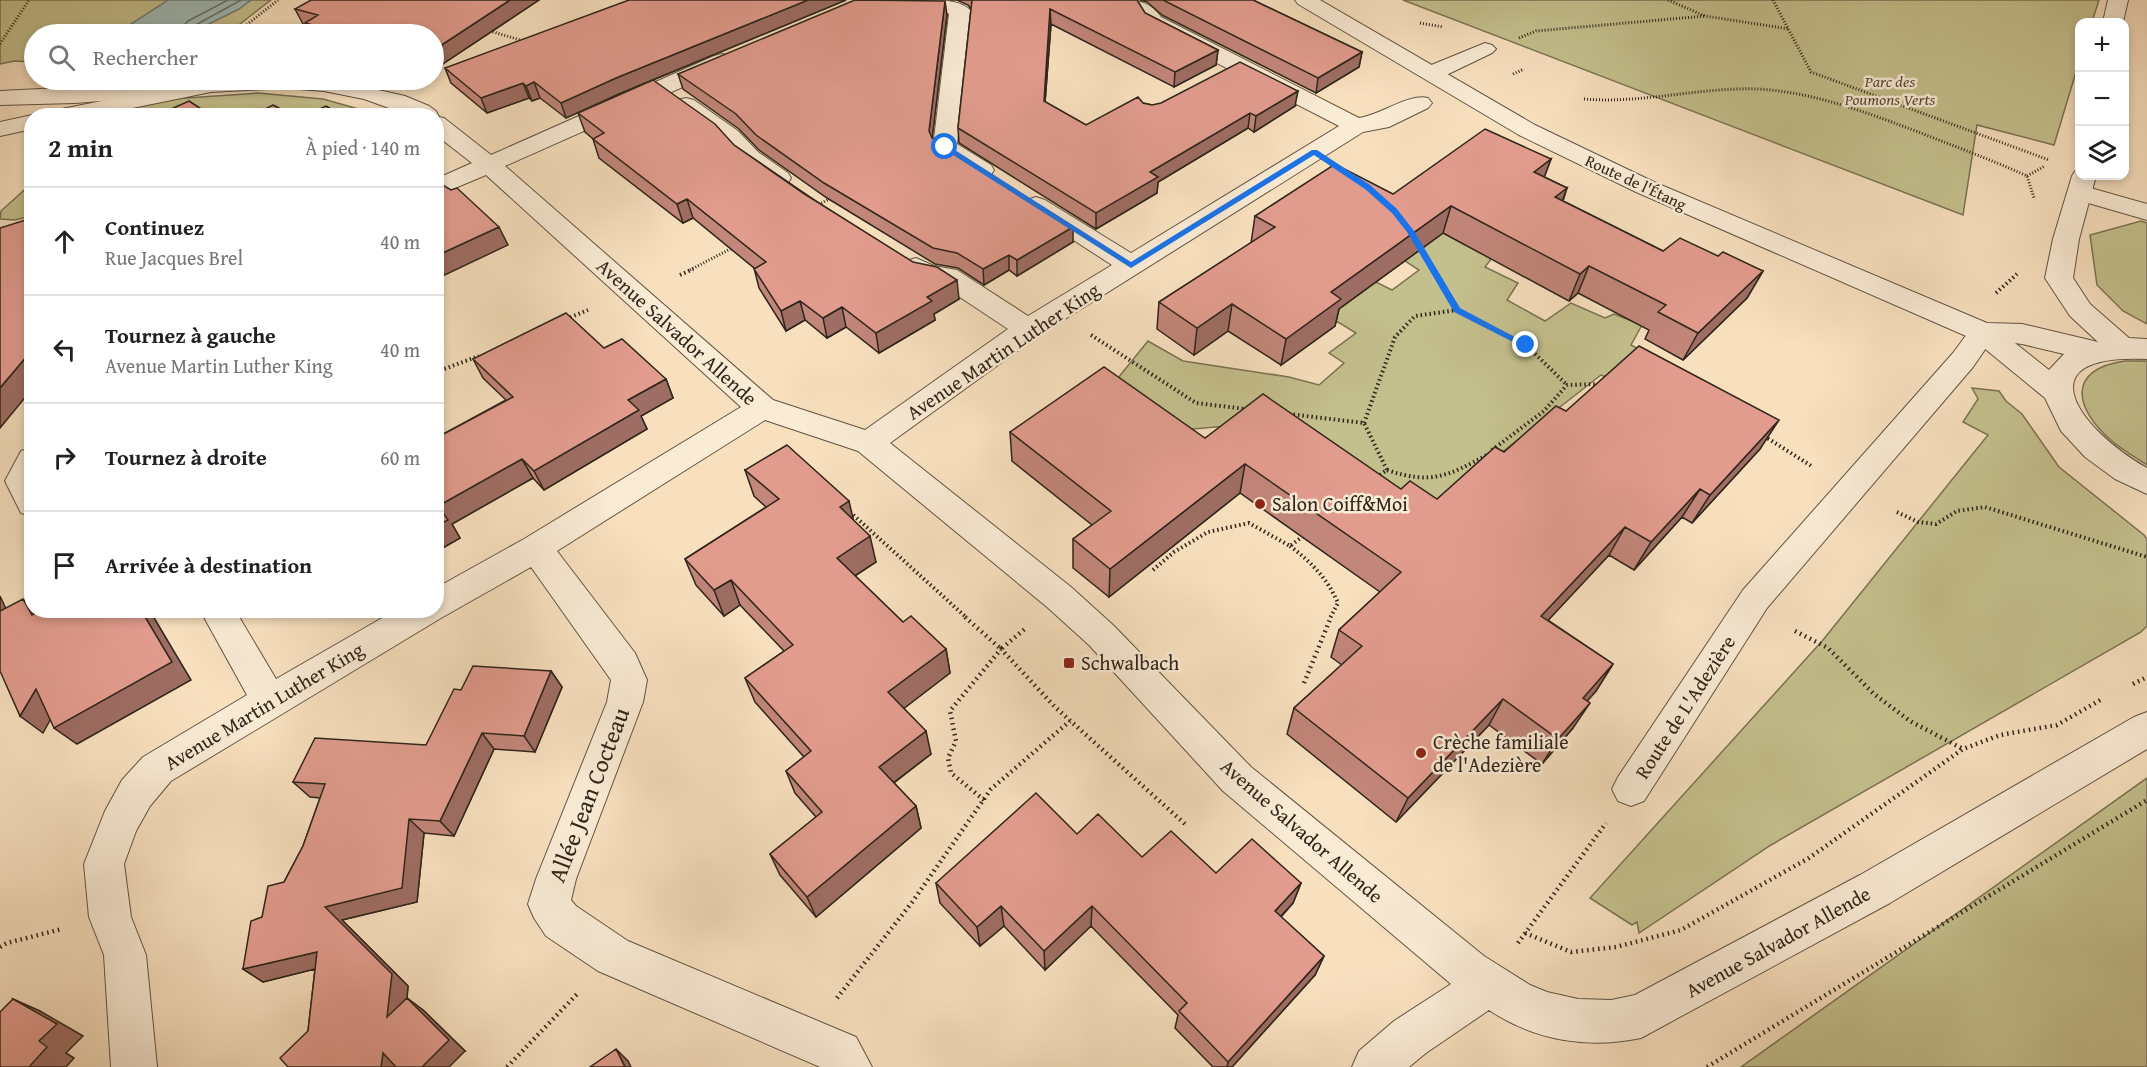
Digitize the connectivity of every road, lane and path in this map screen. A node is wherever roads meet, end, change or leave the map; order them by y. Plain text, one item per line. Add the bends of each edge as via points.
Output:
1 (29, 0) edge
2 (278, 0) edge
3 (936, 0) edge
4 (1124, 0) edge
5 (1305, 0) edge
6 (1668, 0) edge
7 (1773, 0) edge
8 (2118, 0) edge
9 (1705, 16) junction
10 (2114, 18) edge
11 (248, 24) edge
12 (481, 28) edge
13 (1789, 29) junction
14 (1519, 39) dead end
15 (524, 41) edge
16 (0, 44) edge
17 (1485, 49) dead end
18 (738, 55) edge
19 (1432, 73) junction
20 (661, 87) junction
21 (168, 90) edge
22 (178, 90) edge
23 (357, 90) edge
24 (0, 98) edge
25 (1584, 99) dead end
26 (1420, 103) dead end
27 (96, 108) edge
28 (411, 108) edge
29 (24, 124) edge
30 (1356, 126) junction
31 (0, 129) edge
32 (444, 129) edge
33 (489, 165) junction
34 (2027, 176) junction
35 (2082, 184) edge
36 (444, 185) edge
37 (837, 195) edge
38 (802, 201) joint
39 (2035, 203) dead end
40 (2147, 212) edge
41 (1416, 241) edge
42 (735, 247) edge
43 (897, 255) edge
44 (2019, 264) dead end
45 (1131, 265) junction
46 (680, 275) dead end
47 (1989, 296) dead end
48 (588, 310) dead end
49 (1457, 310) junction
50 (1056, 312) junction
51 (565, 320) edge
52 (1028, 329) junction
53 (1983, 332) junction
54 (2121, 349) edge
55 (483, 354) edge
56 (444, 369) edge
57 (1602, 384) edge
58 (1567, 385) junction
59 (2058, 393) junction
60 (762, 408) junction
61 (1252, 410) edge
62 (1286, 414) edge
63 (1364, 423) junction
64 (1763, 435) edge
65 (869, 443) junction
66 (1387, 470) junction
67 (1823, 472) dead end
68 (2147, 482) edge
69 (1369, 484) edge
70 (848, 511) edge
71 (1897, 512) dead end
72 (1308, 532) edge
73 (1290, 546) junction
74 (536, 549) junction
75 (2147, 557) edge
76 (1153, 570) edge
77 (444, 601) edge
78 (222, 618) edge
79 (413, 618) edge
80 (1035, 621) dead end
81 (1795, 631) dead end
82 (1001, 649) junction
83 (2147, 677) edge
84 (1304, 683) dead end
85 (2126, 687) dead end
86 (2106, 698) dead end
87 (269, 701) junction
88 (1071, 721) junction
89 (2147, 729) edge
90 (1963, 749) junction
91 (1631, 789) joint
92 (984, 800) junction
93 (2147, 800) edge
94 (1185, 824) dead end
95 (110, 917) junction
96 (1525, 933) junction
97 (0, 947) edge
98 (613, 956) junction
99 (1488, 985) junction
100 (807, 1037) junction
101 (134, 1067) edge
102 (507, 1067) edge
103 (849, 1067) edge
104 (1375, 1067) edge
105 (1707, 1067) edge

1 - 16 path
2 - 11 path
3 - 45 street via 960,11 945,147
4 - 30 street via 1146,9 1153,21 1227,71
5 - 19 street, Route de l'Étang
6 - 9 path
7 - 13 path
8 - 10 street
9 - 13 path
9 - 14 path via 1536,31
12 - 15 path
13 - 34 path via 1811,72 2053,161
17 - 19 lane
18 - 20 street
19 - 53 street, Route de l'Étang via 1527,130 1645,187
20 - 33 street
20 - 38 street via 730,136
21 - 24 lane
22 - 27 street
23 - 28 street
25 - 34 path via 1625,101 1736,88 1793,93 1870,114
26 - 30 street, Avenue Martin Luther King via 1381,122
29 - 31 street
30 - 45 street, Avenue Martin Luther King
32 - 33 street, Avenue Salvador Allende
33 - 36 street
33 - 60 street, Avenue Salvador Allende
34 - 39 path
35 - 40 street
35 - 54 street via 2059,278 2080,310
37 - 38 path
41 - 49 path
42 - 46 path
43 - 52 street via 927,274 947,276
44 - 47 path via 2017,274 2000,292
45 - 50 street, Avenue Martin Luther King
48 - 51 path
49 - 58 path via 1526,345
49 - 63 path via 1415,316 1395,337
50 - 52 street, Avenue Martin Luther King
50 - 61 path via 1196,403
52 - 65 street, Avenue Martin Luther King
53 - 54 street, Route de l'Étang
53 - 59 street, Route de l'Étang
53 - 91 lane, Route de L'Adezière via 1755,599
54 - 59 street via 2083,354 2066,366
55 - 56 path
57 - 58 path
58 - 66 path via 1544,411 1486,455 1440,479 1408,478
59 - 68 street via 2071,422 2089,442 2114,463
60 - 65 street, Avenue Salvador Allende
60 - 74 street
62 - 63 path
63 - 66 path
64 - 67 path
65 - 99 street, Avenue Salvador Allende via 1101,635 1237,779
66 - 69 path
70 - 82 path
71 - 75 path via 1936,525 1957,511 1984,507
72 - 73 path
73 - 76 path via 1249,523 1208,532
73 - 84 path via 1313,563 1331,584 1338,603
74 - 77 street
74 - 98 street, Allée Jean Cocteau via 622,664 629,680 625,702 549,904 561,921
78 - 87 street
79 - 87 street, Avenue Martin Luther King
80 - 82 path
81 - 90 path via 1828,648 1874,694 1910,721
82 - 88 path
82 - 92 path via 950,711 956,741 948,758 951,773
83 - 85 path
86 - 90 path via 2057,725 2000,735
87 - 95 street, Avenue Martin Luther King via 157,769 136,793 104,864
88 - 92 path via 991,789
88 - 94 path
89 - 99 street, Avenue Salvador Allende via 1875,889 1641,1016 1611,1022 1578,1021 1516,1002
90 - 96 path via 1809,858 1681,930 1616,947 1571,952
91 - 96 path, Route de L'Adezière
92 - 100 path via 913,901
93 - 105 path
95 - 97 path
95 - 101 street, Avenue Martin Luther King via 125,955
96 - 99 path, Route de L'Adezière
98 - 100 street, Allée Jean Cocteau
98 - 102 path
99 - 104 street via 1410,1037
100 - 103 street, Allée Jean Cocteau via 840,1053

